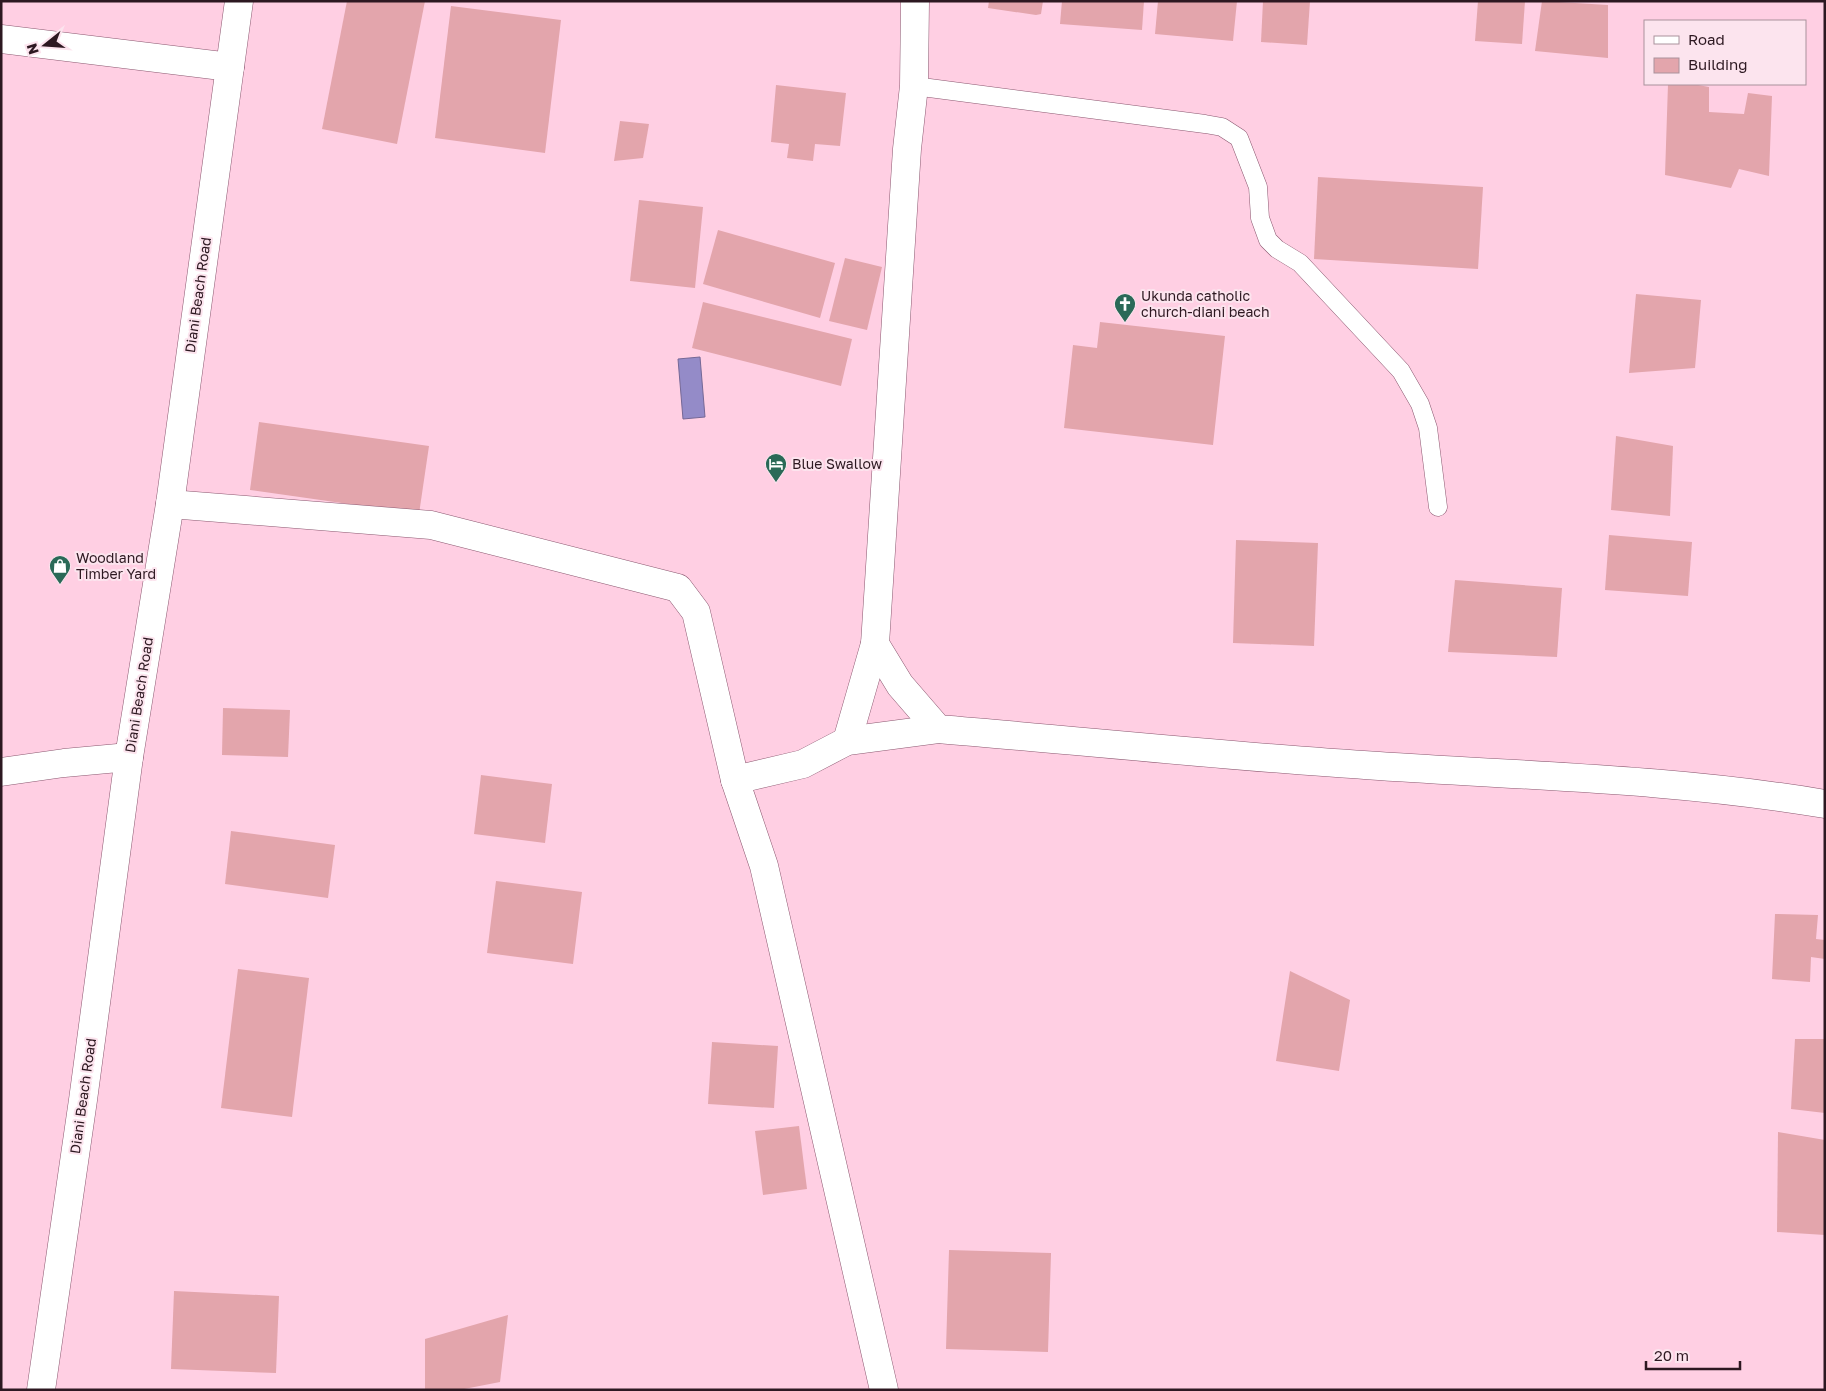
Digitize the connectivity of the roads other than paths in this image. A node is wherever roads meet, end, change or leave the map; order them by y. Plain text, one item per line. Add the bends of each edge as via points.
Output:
1 (240, 1) edge
2 (915, 1) edge
3 (1, 39) edge
4 (230, 67) junction
5 (914, 86) junction
6 (170, 504) junction
7 (1438, 507) dead end
8 (875, 644) junction
9 (938, 729) junction
10 (847, 741) junction
11 (129, 757) junction
12 (1, 772) edge
13 (735, 780) junction
14 (1825, 804) edge
15 (42, 1390) edge
16 (884, 1390) edge

1 - 4 street, Diani Beach Road
2 - 5 street
3 - 4 street
4 - 6 street, Diani Beach Road
5 - 7 lane via 1205,124 1222,127 1239,138 1258,187 1260,218 1268,240 1300,263 1401,371 1420,404 1428,428
5 - 8 street via 907,148
6 - 11 street, Diani Beach Road
6 - 13 street via 431,525 678,588 696,612
8 - 9 street via 900,685
8 - 10 street
9 - 10 street
9 - 14 street via 1378,766 1588,778 1772,795
10 - 13 street via 803,764
11 - 12 street
11 - 15 street, Diani Beach Road
13 - 16 street via 764,866

